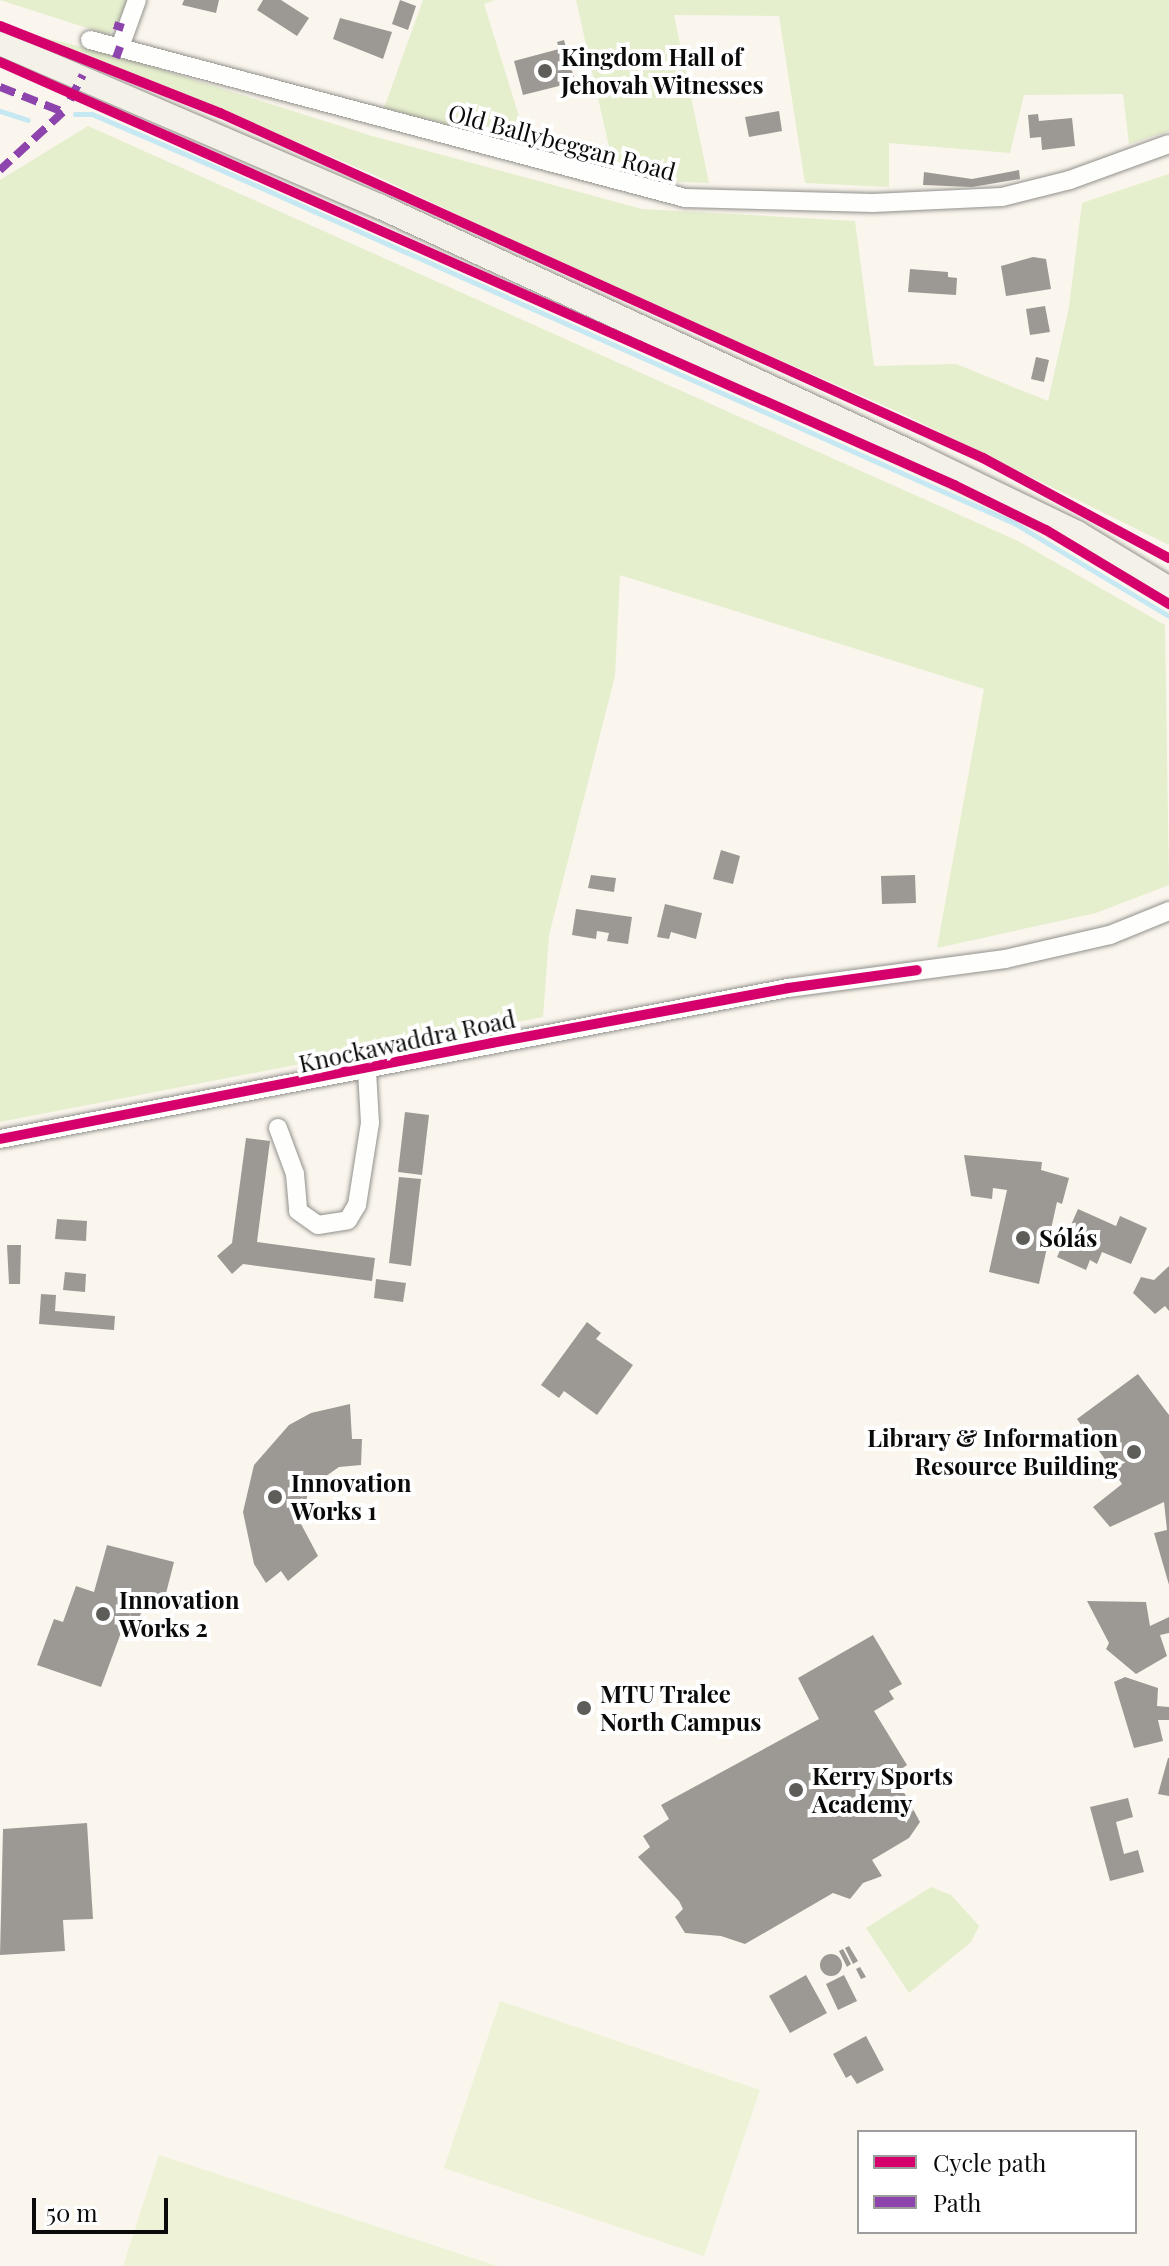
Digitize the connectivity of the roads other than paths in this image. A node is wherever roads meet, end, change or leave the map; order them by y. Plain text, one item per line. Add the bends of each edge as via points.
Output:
1 (137, 0) edge
2 (90, 40) dead end
3 (0, 43) edge
4 (120, 47) junction
5 (1169, 144) edge
6 (1169, 589) edge
7 (1169, 911) edge
8 (367, 1071) junction
9 (278, 1128) dead end
10 (0, 1139) edge

1 - 4 street
2 - 4 street, Old Ballybeggan Road
3 - 6 street via 351,194 918,456 1077,533
4 - 5 street, Old Ballybeggan Road via 685,198 873,203 1002,197 1070,180
7 - 8 street, Knockawaddra Road via 1110,935 1005,959 788,988
8 - 9 street via 370,1123 357,1205 348,1220 318,1225 298,1211 295,1174
8 - 10 street, Knockawaddra Road

